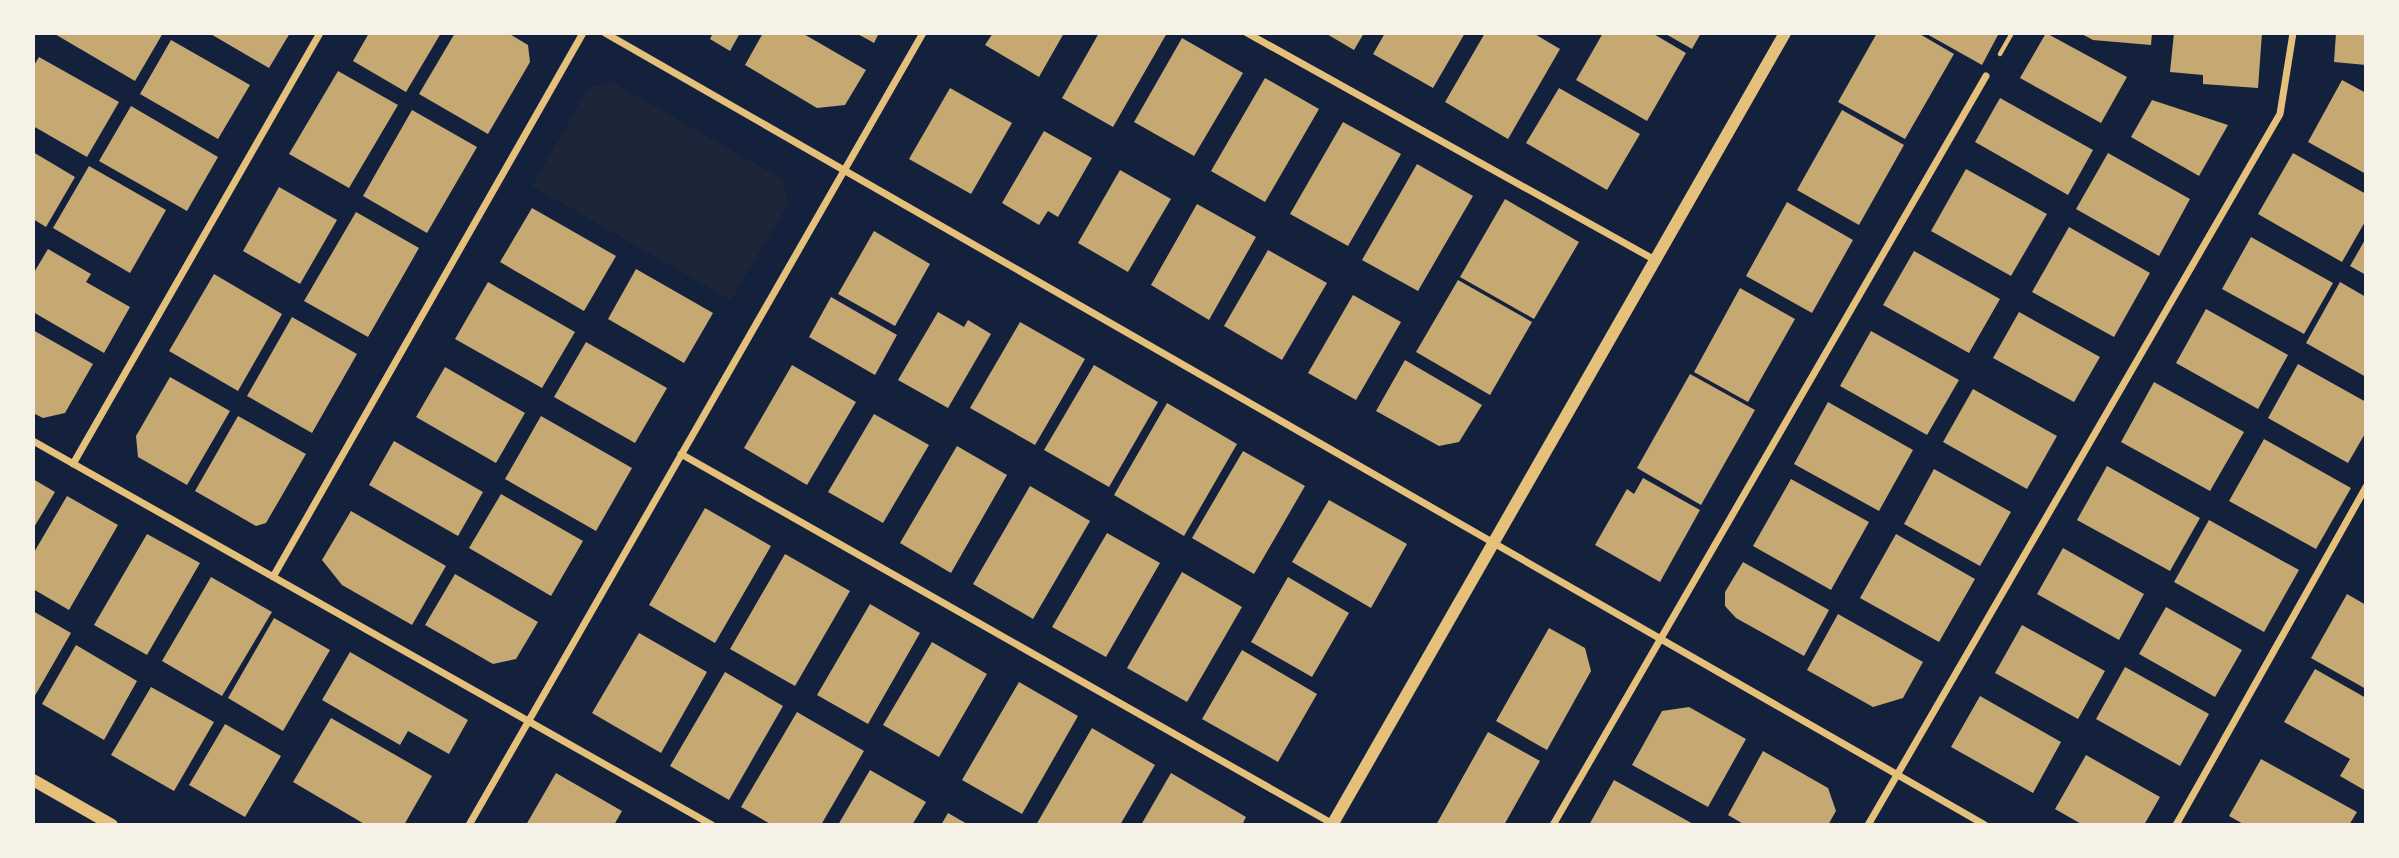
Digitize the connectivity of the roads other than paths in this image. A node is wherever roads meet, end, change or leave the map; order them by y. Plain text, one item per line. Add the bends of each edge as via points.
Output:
1 (320, 33) edge
2 (583, 33) edge
3 (605, 33) edge
4 (923, 33) edge
5 (1247, 33) edge
6 (1785, 33) edge
7 (2293, 33) edge
8 (1986, 76) dead end
9 (845, 171) junction
10 (1655, 260) junction
11 (33, 441) edge
12 (681, 454) junction
13 (73, 464) junction
14 (2366, 488) edge
15 (1494, 542) junction
16 (273, 577) junction
17 (1659, 637) junction
18 (528, 721) junction
19 (1897, 774) junction
20 (33, 780) edge
21 (1333, 824) edge
22 (112, 825) edge
23 (469, 825) edge
24 (712, 825) edge
25 (1553, 825) edge
26 (1868, 825) edge
27 (1985, 825) edge
28 (2176, 825) edge

1 - 13 street
2 - 16 street
3 - 9 street
4 - 9 street
5 - 10 street
6 - 10 street
7 - 19 street via 2280,114
8 - 17 street
9 - 12 street
9 - 15 street
10 - 15 street
11 - 13 street
12 - 18 street
12 - 21 street
13 - 16 street
14 - 28 street
15 - 17 street
15 - 21 street
16 - 18 street
17 - 19 street
17 - 25 street
18 - 23 street
18 - 24 street
19 - 26 street
19 - 27 street
20 - 22 street

